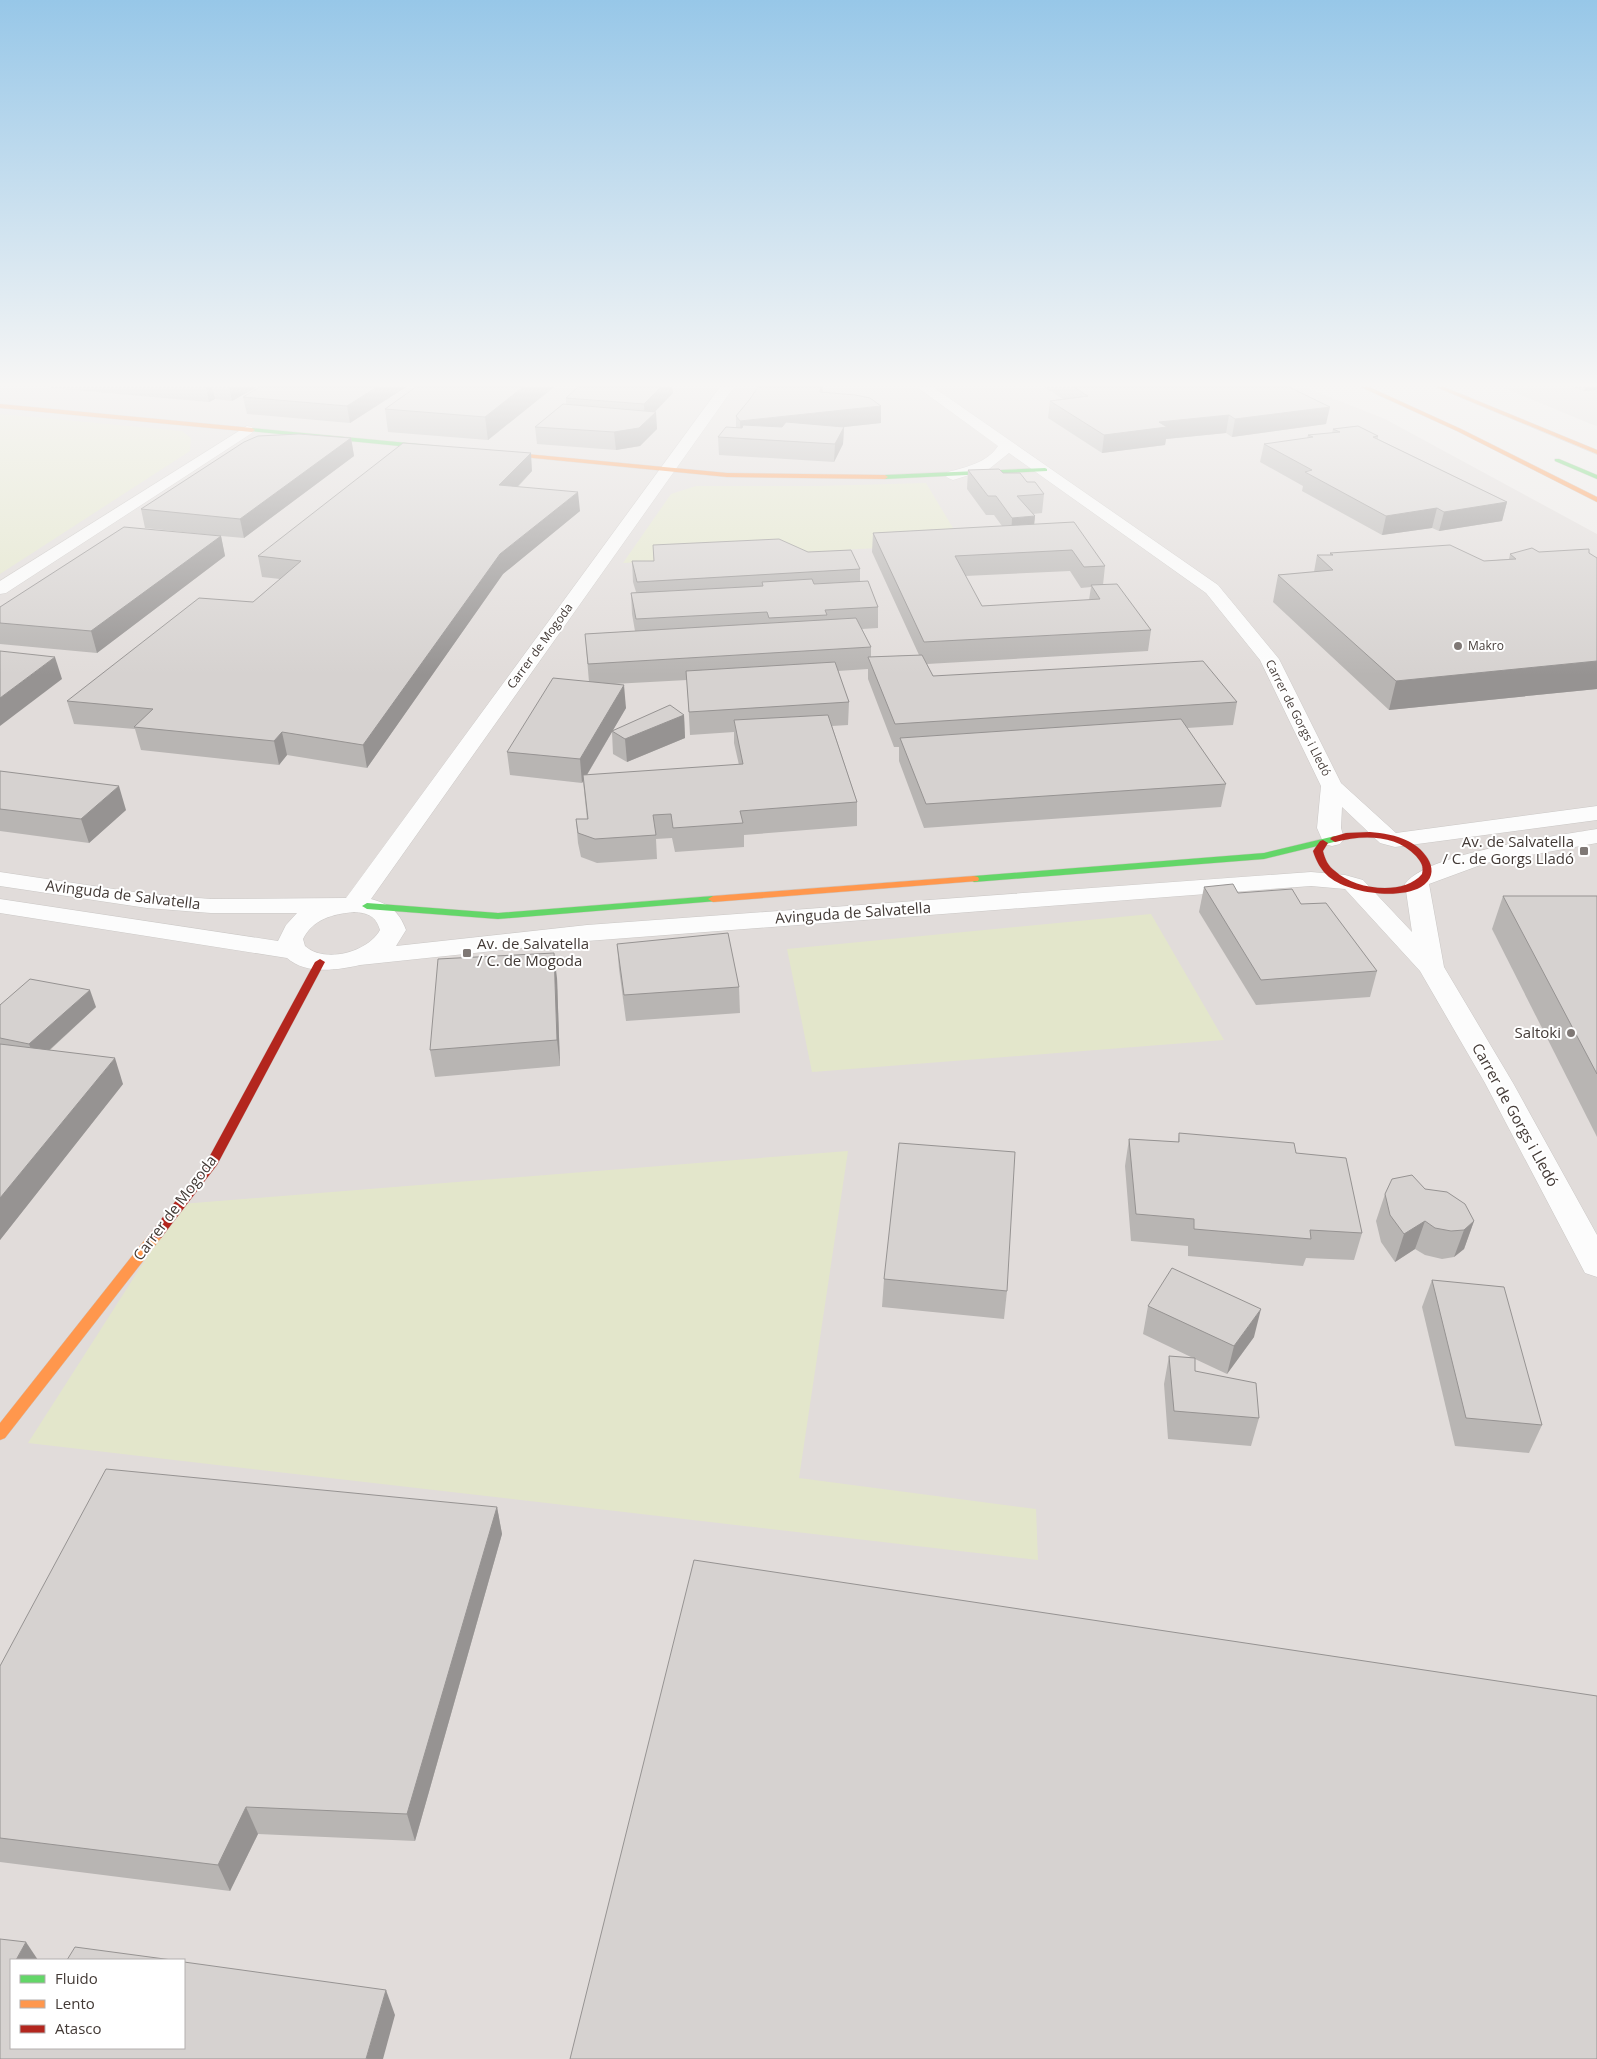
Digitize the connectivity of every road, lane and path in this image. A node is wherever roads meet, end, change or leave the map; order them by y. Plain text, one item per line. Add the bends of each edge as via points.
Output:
1 (165, 483) edge
2 (658, 483) edge
3 (1063, 483) edge
4 (1564, 483) edge
5 (1597, 500) edge
6 (0, 590) edge
7 (1332, 786) junction
8 (1597, 813) edge
9 (1597, 836) edge
10 (1391, 839) junction
11 (1327, 841) junction
12 (0, 879) edge
13 (1422, 881) junction
14 (1349, 884) junction
15 (0, 906) edge
16 (352, 906) junction
17 (294, 951) junction
18 (361, 957) junction
19 (320, 962) junction
20 (1431, 966) junction
21 (1597, 1265) edge
22 (0, 1434) edge

1 - 6 street
2 - 16 street, Carrer de Mogoda
3 - 7 street, Carrer de Gorgs i Lledó via 1212,589 1269,658
4 - 5 main road
7 - 10 street, Carrer de Gorgs i Lledó
7 - 11 street, Carrer de Gorgs i Lledó
8 - 10 street
9 - 13 street via 1481,857
10 - 11 main road, Avinguda de Salvatella via 1354,834
10 - 13 main road via 1421,855 1428,867
11 - 14 main road via 1318,850 1320,863 1328,873
11 - 16 main road, Avinguda de Salvatella via 1264,856 498,916
12 - 16 street, Avinguda de Salvatella via 147,901 211,906
13 - 14 main road via 1408,889 1389,891
13 - 20 street, Carrer de Gorgs i Lledó
14 - 18 street, Avinguda de Salvatella via 1311,879 587,933
14 - 20 street, Carrer de Gorgs i Lledó
15 - 17 street, Avinguda de Salvatella
16 - 17 street via 318,912 304,919 290,939
16 - 18 street via 380,910 390,917 393,930 389,940
17 - 19 street, Avinguda de Salvatella
18 - 19 street
19 - 22 main road, Carrer de Mogoda via 211,1164
20 - 21 street, Carrer de Gorgs i Lledó

